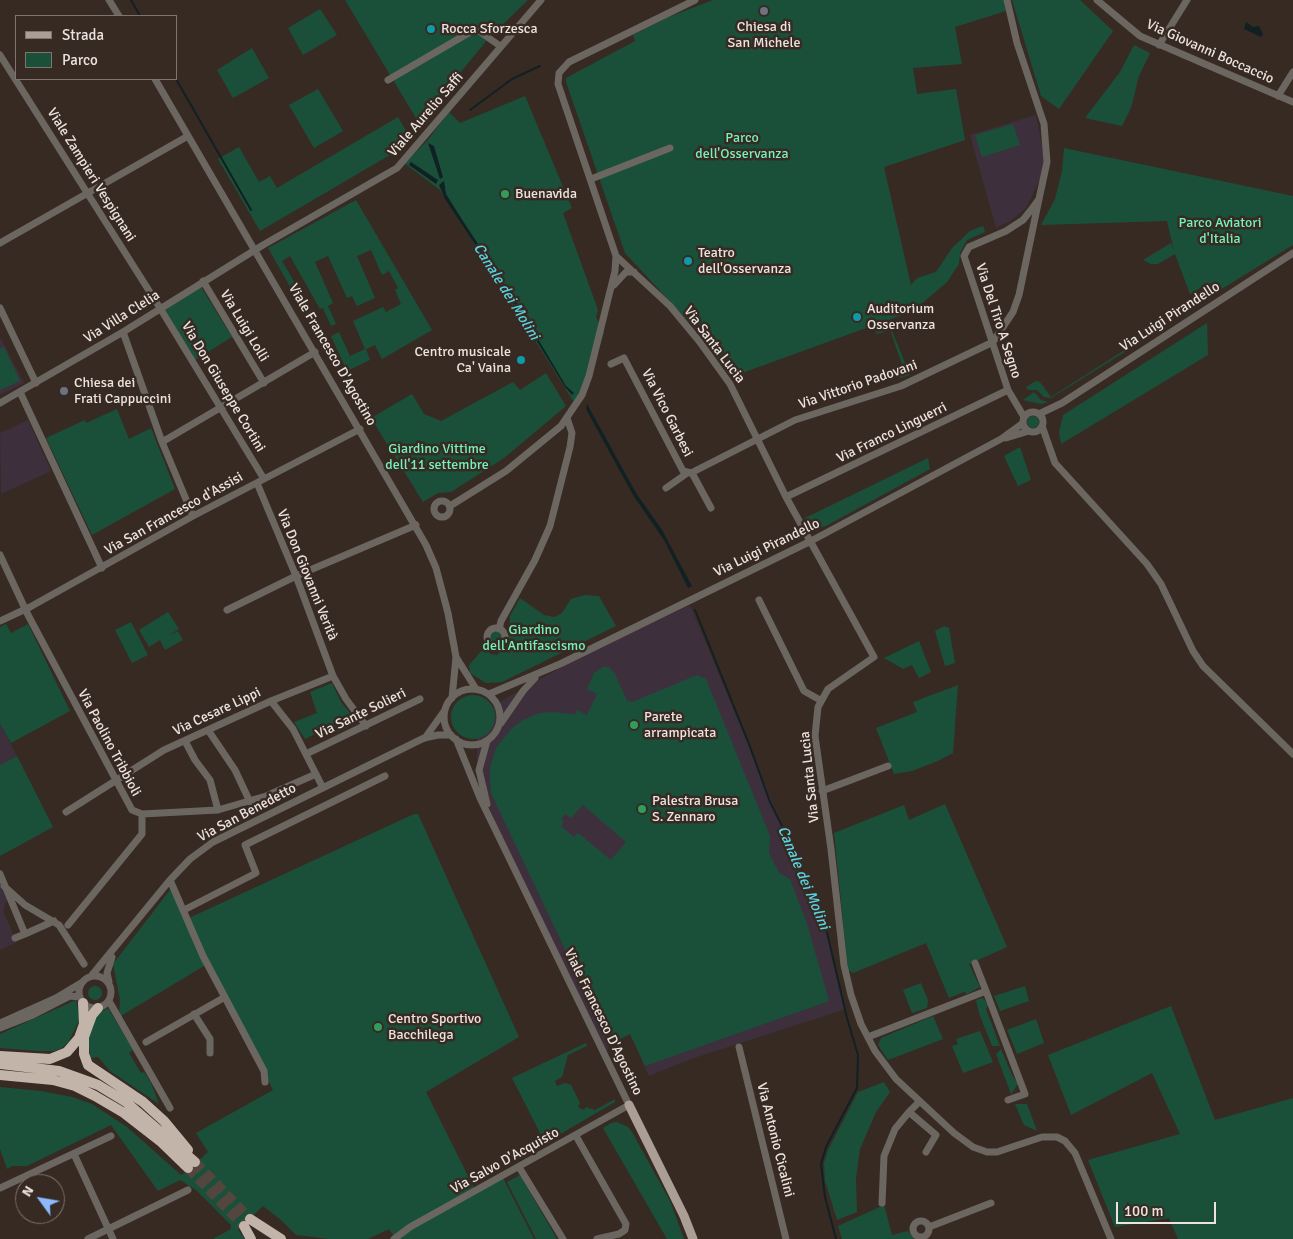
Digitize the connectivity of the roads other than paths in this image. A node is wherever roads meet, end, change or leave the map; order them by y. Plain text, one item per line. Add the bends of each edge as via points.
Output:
1 (109, 0) edge
2 (541, 0) edge
3 (695, 0) edge
4 (1007, 0) edge
5 (1097, 0) edge
6 (1187, 0) edge
7 (118, 15) edge
8 (1159, 45) junction
9 (500, 46) junction
10 (0, 56) edge
11 (1293, 72) edge
12 (15, 80) edge
13 (15, 80) edge
14 (156, 80) edge
15 (388, 80) dead end
16 (1278, 96) junction
17 (1293, 102) edge
18 (188, 136) junction
19 (670, 148) dead end
20 (591, 179) junction
21 (88, 194) junction
22 (1039, 198) junction
23 (0, 243) edge
24 (256, 249) junction
25 (1293, 253) edge
26 (616, 256) junction
27 (634, 272) junction
28 (203, 281) junction
29 (610, 290) junction
30 (0, 308) edge
31 (160, 308) junction
32 (123, 332) junction
33 (993, 342) junction
34 (315, 352) junction
35 (611, 364) dead end
36 (36, 383) junction
37 (264, 383) junction
38 (20, 392) junction
39 (1010, 393) junction
40 (0, 403) edge
41 (221, 408) junction
42 (567, 418) junction
43 (1024, 420) junction
44 (1037, 422) junction
45 (561, 426) junction
46 (360, 429) junction
47 (570, 438) junction
48 (758, 439) junction
49 (1001, 439) junction
50 (162, 442) junction
51 (689, 473) junction
52 (264, 479) junction
53 (256, 483) junction
54 (666, 488) dead end
55 (786, 497) junction
56 (450, 506) dead end
57 (712, 508) dead end
58 (193, 516) junction
59 (416, 524) junction
60 (810, 541) junction
61 (0, 555) edge
62 (102, 568) junction
63 (296, 576) junction
64 (759, 600) dead end
65 (25, 609) junction
66 (227, 610) dead end
67 (0, 621) edge
68 (499, 629) dead end
69 (456, 657) junction
70 (540, 673) junction
71 (333, 676) junction
72 (476, 689) junction
73 (489, 694) junction
74 (452, 698) junction
75 (420, 699) dead end
76 (820, 700) junction
77 (271, 701) junction
78 (446, 710) junction
79 (366, 726) junction
80 (498, 728) junction
81 (208, 730) junction
82 (454, 737) junction
83 (424, 738) junction
84 (185, 740) junction
85 (487, 741) junction
86 (306, 754) junction
87 (1293, 754) edge
88 (888, 766) dead end
89 (479, 770) junction
90 (316, 774) junction
91 (385, 776) dead end
92 (471, 776) junction
93 (115, 782) junction
94 (322, 786) junction
95 (822, 791) junction
96 (250, 802) junction
97 (218, 810) junction
98 (66, 812) dead end
99 (142, 814) junction
100 (490, 816) junction
101 (0, 874) edge
102 (170, 880) junction
103 (4, 886) junction
104 (184, 910) junction
105 (54, 921) junction
106 (68, 925) dead end
107 (25, 934) junction
108 (15, 938) dead end
109 (114, 952) junction
110 (975, 963) dead end
111 (84, 964) dead end
112 (92, 976) junction
113 (109, 982) junction
114 (82, 983) junction
115 (986, 991) junction
116 (225, 997) junction
117 (82, 1000) junction
118 (109, 1001) junction
119 (98, 1008) junction
120 (194, 1014) junction
121 (0, 1023) edge
122 (0, 1028) edge
123 (868, 1037) junction
124 (146, 1042) dead end
125 (739, 1047) dead end
126 (210, 1053) dead end
127 (0, 1056) edge
128 (0, 1064) edge
129 (0, 1075) edge
130 (35, 1078) junction
131 (0, 1079) edge
132 (265, 1082) dead end
133 (1008, 1100) dead end
134 (920, 1102) junction
135 (629, 1105) junction
136 (170, 1108) dead end
137 (909, 1112) junction
138 (111, 1136) dead end
139 (576, 1136) junction
140 (926, 1152) dead end
141 (74, 1154) junction
142 (191, 1165) junction
143 (520, 1167) junction
144 (0, 1188) edge
145 (188, 1190) dead end
146 (882, 1203) dead end
147 (991, 1203) dead end
148 (930, 1225) junction
149 (108, 1229) junction
150 (923, 1238) edge
151 (88, 1239) edge
152 (113, 1239) edge
153 (251, 1239) edge
154 (281, 1239) edge
155 (394, 1239) edge
156 (563, 1239) edge
157 (597, 1239) edge
158 (694, 1239) edge
159 (786, 1239) edge
160 (1111, 1239) edge

1 - 7 street
2 - 9 street, Viale Aurelio Saffi
3 - 20 street via 569,61 561,69 558,84
4 - 22 street, Via Del Tiro A Segno via 1047,140 1047,162
5 - 8 street, Via Giovanni Boccaccio via 1123,25
6 - 8 street
8 - 16 street, Via Giovanni Boccaccio
9 - 15 street via 479,31 472,31
9 - 24 street, Viale Aurelio Saffi via 403,164
10 - 12 street, Viale Zampieri Vespignani
11 - 16 street
13 - 21 street, Viale Zampieri Vespignani
14 - 18 street, Viale Francesco D'Agostino
16 - 17 street, Via Giovanni Boccaccio
18 - 21 street
18 - 24 street, Viale Francesco D'Agostino
19 - 20 street
20 - 26 street
21 - 23 street
21 - 31 street, Viale Zampieri Vespignani
22 - 33 street via 1019,294 1013,312
22 - 33 street, Via Del Tiro A Segno via 1023,220 969,247 964,256
24 - 28 street, Via Villa Clelia
24 - 34 street, Viale Francesco D'Agostino
25 - 44 street, Via Luigi Pirandello
26 - 27 street, Via Santa Lucia
26 - 29 street
27 - 29 street via 626,272
27 - 48 street, Via Santa Lucia via 670,306 699,341 730,384
28 - 31 street, Via Villa Clelia
28 - 37 street, Via Luigi Lolli
29 - 42 street via 590,376
30 - 36 street
31 - 32 street, Via Villa Clelia
31 - 41 street, Via Don Giuseppe Cortini
32 - 36 street, Via Villa Clelia
32 - 50 street
33 - 39 street, Via Del Tiro A Segno
33 - 48 street, Via Vittorio Padovani via 901,386 795,420
34 - 37 street
34 - 46 street, Viale Francesco D'Agostino
35 - 51 street, Via Vico Garbesi via 624,358 683,471
36 - 38 street, Via Villa Clelia
37 - 41 street
38 - 40 street, Via Villa Clelia
38 - 62 street
39 - 43 street, Via Del Tiro A Segno
39 - 44 street, Via Del Tiro A Segno
39 - 55 street, Via Franco Linguerri
41 - 50 street
41 - 52 street, Via Don Giuseppe Cortini
42 - 45 street
42 - 47 street via 572,433
43 - 44 street, Via Luigi Pirandello
43 - 44 street
43 - 49 street, Via Luigi Pirandello
44 - 49 street, Via Luigi Pirandello
44 - 87 street, Via Del Tiro A Segno via 1055,463 1147,564 1161,584 1203,666
45 - 47 street
45 - 56 street via 506,471
46 - 52 street, Via San Francesco d'Assisi
46 - 59 street, Viale Francesco D'Agostino
47 - 68 street via 550,526
48 - 51 street, Via Vico Garbesi
48 - 55 street, Via Santa Lucia
49 - 60 street, Via Luigi Pirandello
50 - 58 street
51 - 54 street
51 - 57 street
52 - 53 street, Via San Francesco d'Assisi
53 - 58 street, Via San Francesco d'Assisi
53 - 63 street, Via Don Giovanni Verità
55 - 60 street, Via Santa Lucia
58 - 62 street, Via San Francesco d'Assisi
59 - 63 street
59 - 69 street, Viale Francesco D'Agostino via 436,568
60 - 70 street, Via Luigi Pirandello
60 - 76 street, Via Santa Lucia via 874,657 832,684
61 - 65 street, Via Paolino Tribbioli
62 - 65 street, Via San Francesco d'Assisi
63 - 66 street
63 - 71 street, Via Don Giovanni Verità
64 - 76 street via 804,691
65 - 67 street, Via San Francesco d'Assisi
65 - 93 street, Via Paolino Tribbioli
69 - 72 street, Viale Francesco D'Agostino
69 - 74 street, Viale Francesco D'Agostino
70 - 73 street, Via Luigi Pirandello
70 - 80 street, Via Luigi Pirandello via 523,691
71 - 77 street, Via Cesare Lippi
71 - 79 street
72 - 73 street
72 - 74 street via 463,691
73 - 80 street via 499,710
74 - 78 street, Viale Francesco D'Agostino
75 - 79 street, Via Sante Solieri
76 - 95 street, Via Santa Lucia via 815,736
77 - 81 street, Via Cesare Lippi
77 - 86 street via 293,729
78 - 82 street, Viale Francesco D'Agostino via 446,723
78 - 83 street, Via San Benedetto
79 - 86 street, Via Sante Solieri
80 - 85 street, Viale Francesco D'Agostino
81 - 84 street, Via Cesare Lippi
81 - 96 street via 235,770
82 - 83 street, Via San Benedetto
82 - 85 street via 475,744
82 - 92 street, Viale Francesco D'Agostino
83 - 94 street, Via San Benedetto
84 - 93 street, Via Cesare Lippi
84 - 97 street via 210,780
85 - 89 street, Viale Francesco D'Agostino
86 - 90 street, Via Sante Solieri
88 - 95 street
89 - 92 street
89 - 100 street, Viale Francesco D'Agostino
90 - 94 street, Via Sante Solieri
90 - 96 street
91 - 104 street via 245,845 256,873
92 - 100 street, Viale Francesco D'Agostino
93 - 98 street, Via Cesare Lippi
93 - 99 street, Via Paolino Tribbioli via 132,810
94 - 102 street, Via San Benedetto via 213,842
95 - 123 street, Via Santa Lucia via 844,965 851,995
96 - 97 street
97 - 99 street, Via Paolino Tribbioli
99 - 106 street via 142,834
100 - 135 street, Viale Francesco D'Agostino
101 - 103 street
102 - 104 street
102 - 109 street, Via San Benedetto
103 - 105 street via 25,905
103 - 107 street
104 - 116 street
105 - 107 street
105 - 111 street
107 - 108 street
109 - 112 street, Via San Benedetto
109 - 113 street, Via San Benedetto via 108,965
110 - 115 street
112 - 113 street via 101,976
112 - 114 street, Via San Benedetto
113 - 118 street, Via San Benedetto via 112,991
114 - 117 street
114 - 121 street, Via San Benedetto
115 - 123 street
115 - 133 street via 1025,1094
116 - 120 street
116 - 132 street via 264,1071
117 - 119 street via 90,1007
117 - 122 street via 70,996
117 - 127 highway via 84,1024 79,1038 67,1052 50,1059
118 - 119 street
118 - 136 street, Via San Benedetto
119 - 142 highway via 84,1036 88,1065 150,1108 180,1138
120 - 124 street
120 - 126 street via 210,1039
123 - 134 street, Via Santa Lucia via 896,1079
125 - 159 street, Via Antonio Cicalini
128 - 142 highway via 59,1071 98,1085 126,1102
129 - 130 highway
130 - 131 highway
130 - 142 highway via 75,1086 124,1113
134 - 137 street
134 - 160 street, Via Santa Lucia via 954,1133 979,1150 1004,1150 1042,1137 1057,1137 1065,1141 1075,1153
135 - 139 street, Via Salvo D'Acquisto
135 - 158 main road, Viale Francesco D'Agostino
137 - 140 street via 936,1135
137 - 146 street via 895,1129 884,1156
138 - 141 street
139 - 143 street, Via Salvo D'Acquisto
139 - 157 street via 626,1224 625,1230 619,1234
141 - 144 street
141 - 149 street
143 - 155 street, Via Salvo D'Acquisto
143 - 156 street
145 - 149 street
147 - 148 street
148 - 150 street
148 - 150 street via 919,1221 913,1226 913,1233
149 - 151 street
149 - 152 street
153 - 154 highway via 246,1225

